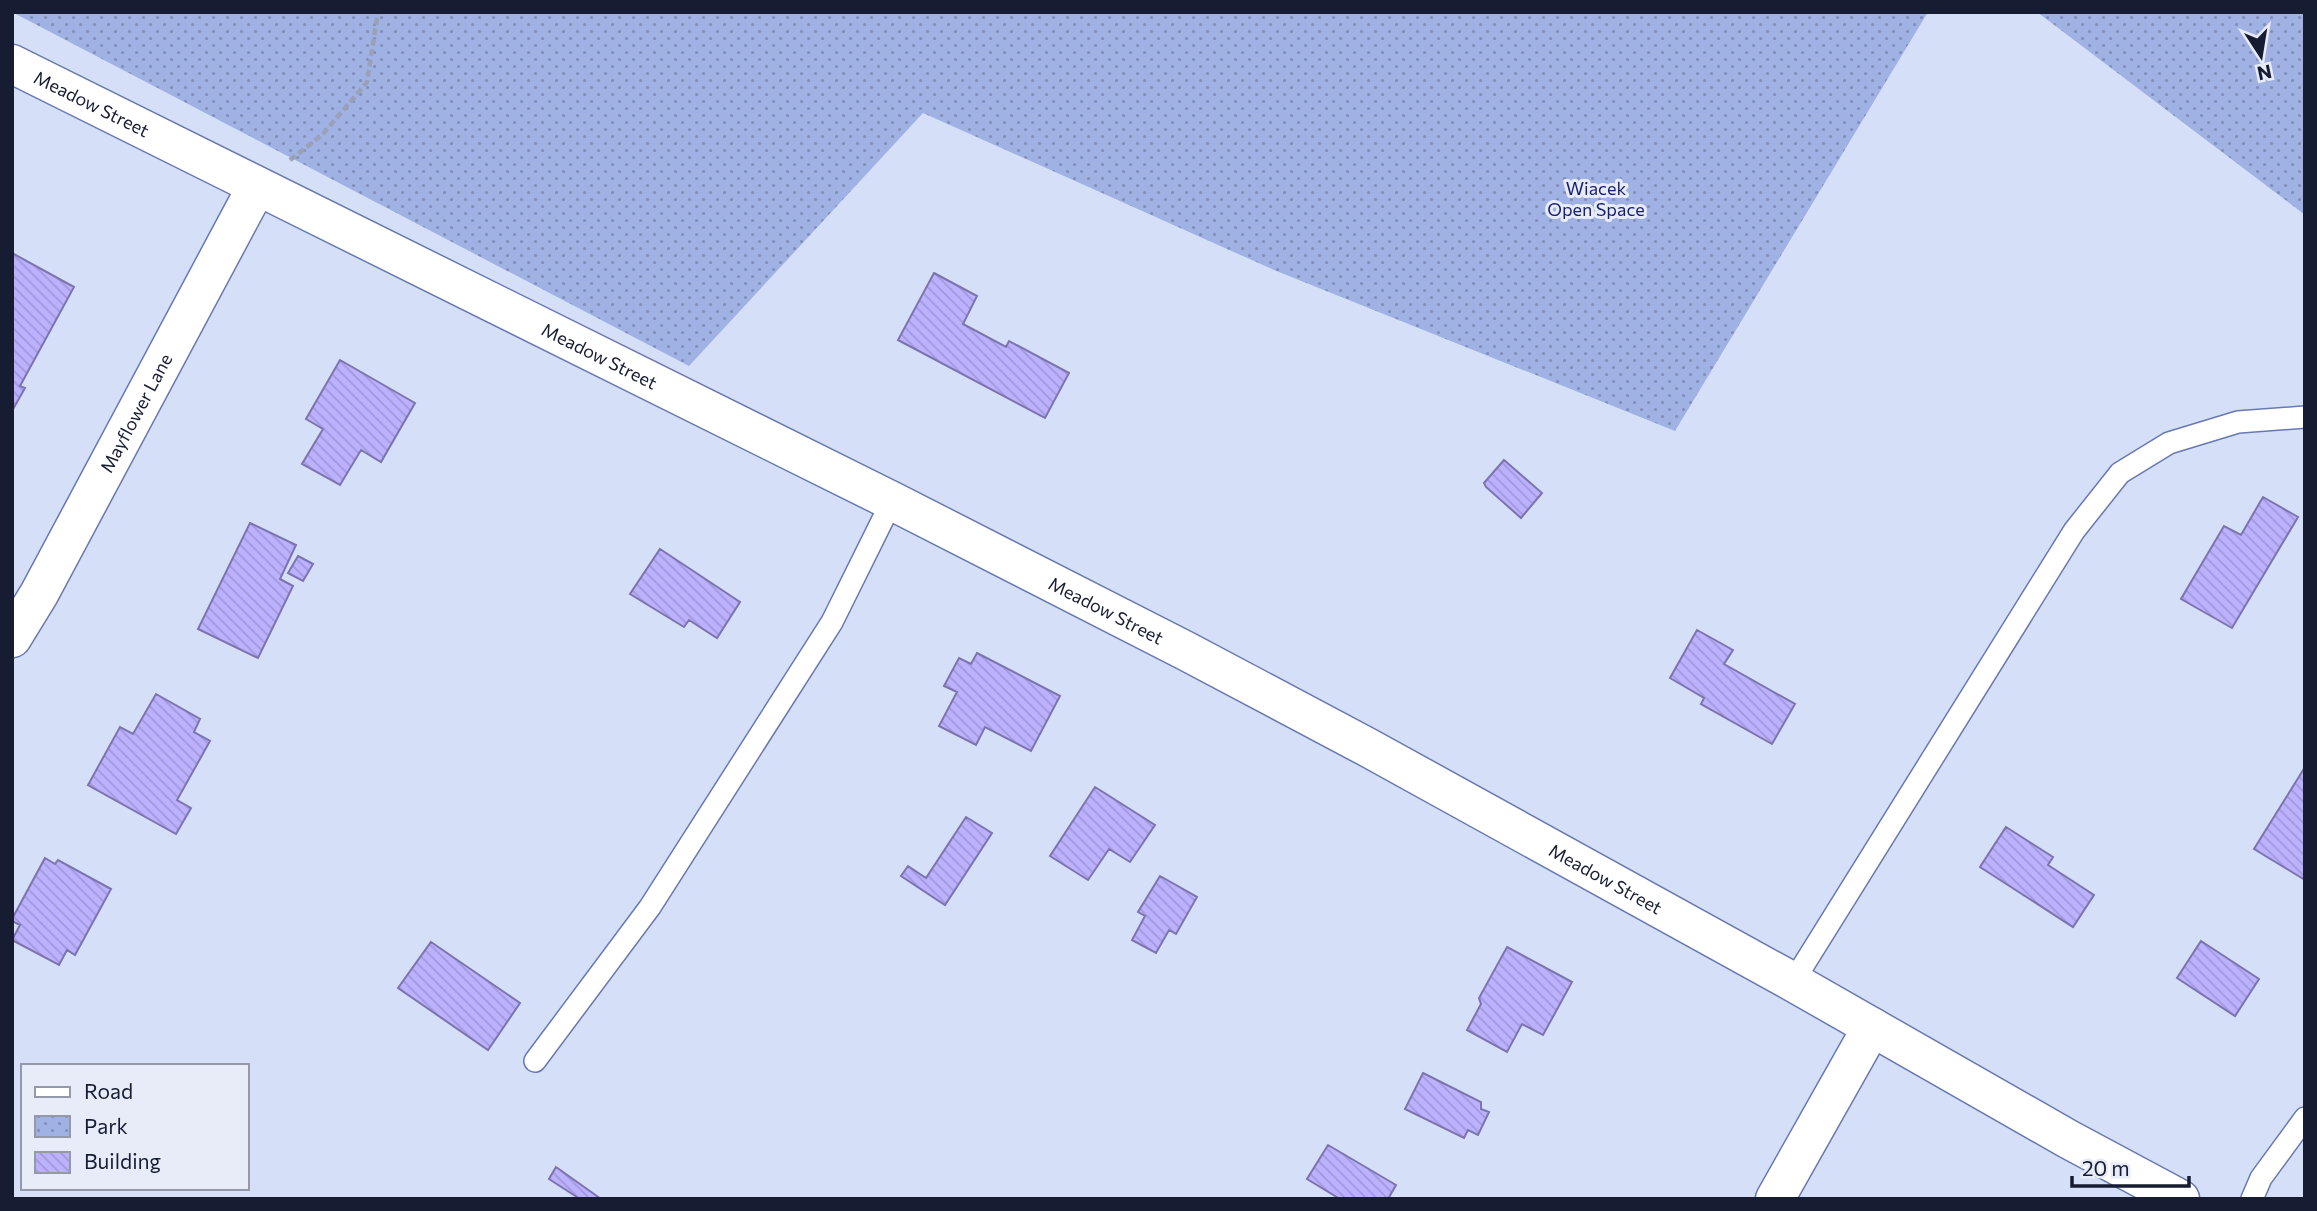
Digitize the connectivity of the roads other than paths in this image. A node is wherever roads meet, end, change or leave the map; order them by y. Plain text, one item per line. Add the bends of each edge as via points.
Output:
1 (12, 64) edge
2 (257, 186) junction
3 (2305, 417) edge
4 (892, 501) junction
5 (12, 638) edge
6 (1793, 982) junction
7 (1872, 1027) junction
8 (535, 1060) dead end
9 (2305, 1118) edge
10 (1774, 1199) edge
11 (2180, 1199) edge
12 (2252, 1199) edge

1 - 2 street, Meadow Street
2 - 4 street, Meadow Street
2 - 5 street, Mayflower Lane
3 - 6 lane via 2238,422 2169,443 2120,473 2074,531
4 - 6 street, Meadow Street via 1367,747
4 - 8 lane via 825,634 650,907
6 - 7 street, Meadow Street
7 - 10 street
7 - 11 street, Meadow Street
9 - 12 lane via 2261,1178

